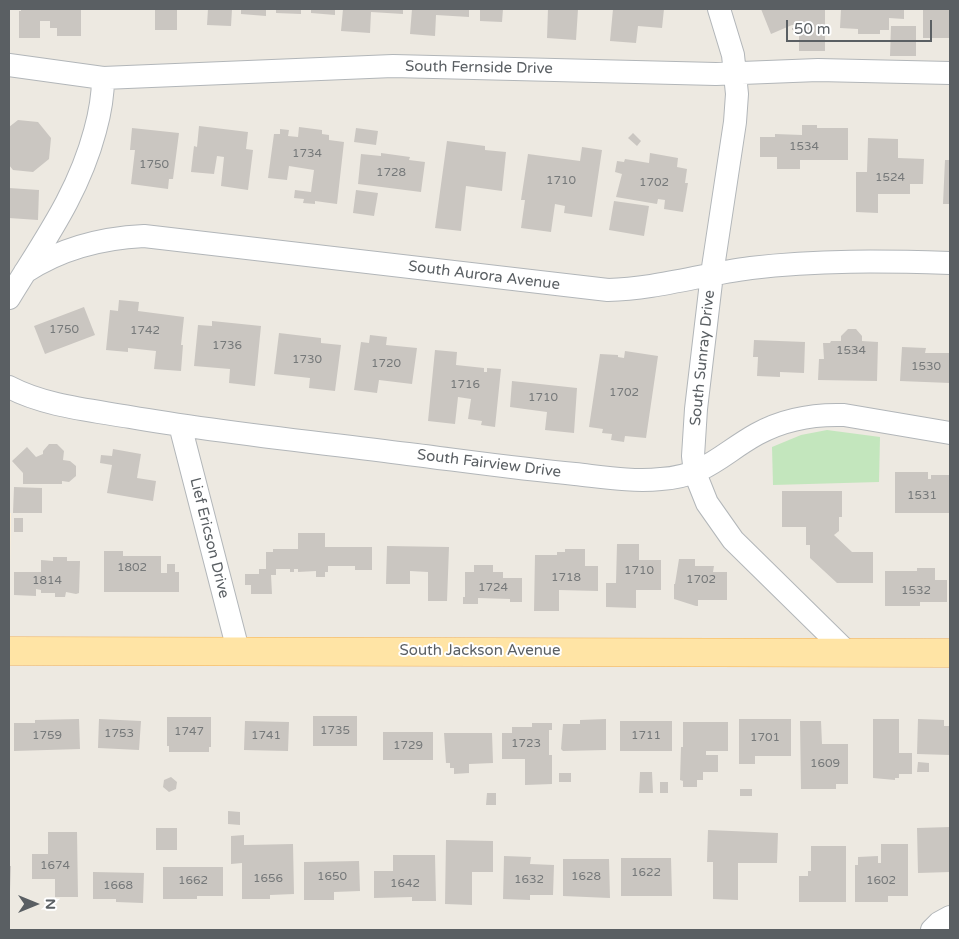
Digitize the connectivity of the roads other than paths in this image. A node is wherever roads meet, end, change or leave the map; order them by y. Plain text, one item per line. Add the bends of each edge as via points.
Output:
1 (719, 9) edge
2 (9, 65) edge
3 (950, 73) edge
4 (734, 74) junction
5 (103, 78) junction
6 (950, 263) edge
7 (25, 272) junction
8 (712, 274) junction
9 (9, 298) edge
10 (13, 389) edge
11 (180, 426) junction
12 (950, 433) edge
13 (695, 473) junction
14 (238, 650) junction
15 (9, 651) edge
16 (848, 653) junction
17 (950, 653) edge
18 (950, 917) edge
19 (932, 930) edge

1 - 4 street, South Sunray Drive via 733,55
2 - 5 street, South Fernside Drive
3 - 4 street, South Fernside Drive via 818,70
4 - 5 street, South Fernside Drive via 393,66
4 - 8 street, South Sunray Drive via 737,94 734,122
5 - 7 street via 103,95 80,176 66,207
6 - 8 street, South Aurora Avenue via 856,260 796,263
7 - 8 street, South Aurora Avenue via 45,259 78,247 102,240 144,236 595,289 636,288
7 - 9 street
8 - 13 street, South Sunray Drive via 696,409
10 - 11 street, South Fairview Drive via 50,402
11 - 13 street, South Fairview Drive via 585,475 660,480
11 - 14 street, Lief Ericson Drive
12 - 13 street, South Fairview Drive via 844,415 800,418 755,435
13 - 16 street, South Sunray Drive via 707,503 733,540
14 - 15 main road, South Jackson Avenue
14 - 16 main road, South Jackson Avenue
16 - 17 main road, South Jackson Avenue
18 - 19 street

